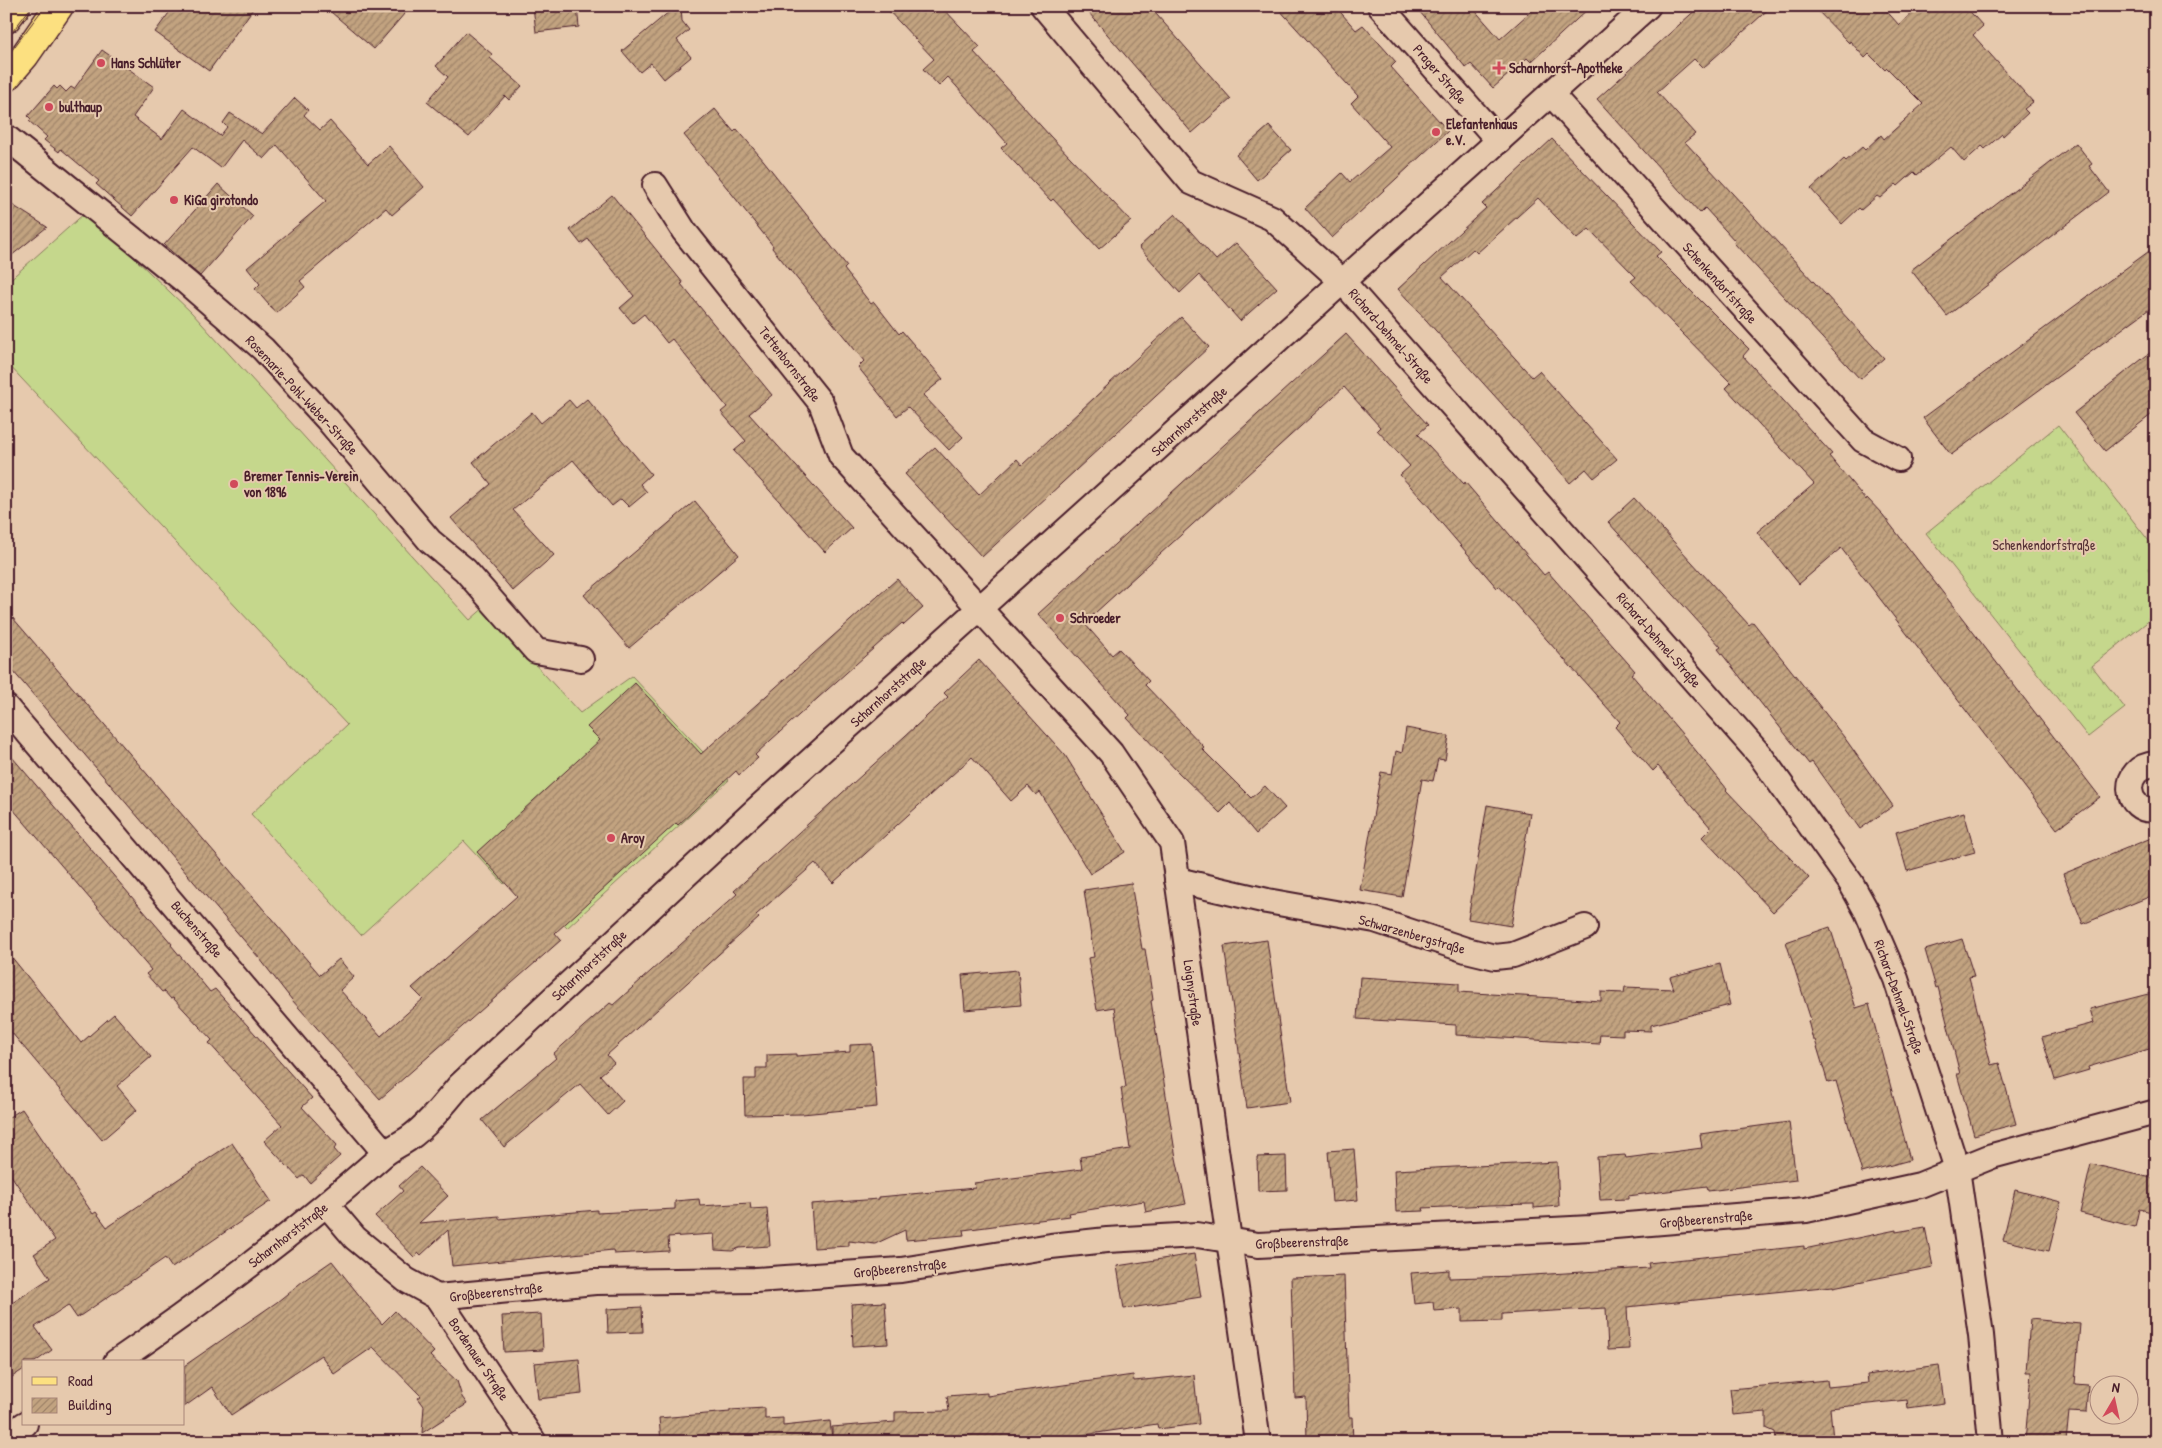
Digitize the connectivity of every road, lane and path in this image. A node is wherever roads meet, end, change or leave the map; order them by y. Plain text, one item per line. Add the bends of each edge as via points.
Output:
1 (16, 6) edge
2 (59, 6) edge
3 (1043, 6) edge
4 (1380, 6) edge
5 (1648, 6) edge
6 (6, 19) edge
7 (6, 77) edge
8 (1552, 95) junction
9 (6, 137) edge
10 (1499, 141) junction
11 (655, 185) dead end
12 (1344, 282) junction
13 (1898, 459) dead end
14 (981, 609) junction
15 (581, 659) dead end
16 (6, 707) edge
17 (2156, 764) edge
18 (2156, 809) edge
19 (1177, 880) junction
20 (1585, 927) dead end
21 (2156, 1112) edge
22 (385, 1153) junction
23 (1957, 1169) junction
24 (327, 1205) junction
25 (1228, 1241) junction
26 (437, 1297) junction
27 (119, 1360) edge
28 (23, 1426) edge
29 (6, 1438) edge
30 (534, 1442) edge
31 (1258, 1442) edge
32 (1991, 1442) edge

1 - 6 main road
2 - 7 main road
3 - 12 street, Richard-Dehmel-Straße via 1191,182 1272,218
4 - 10 street, Prager Straße
5 - 8 street, Scharnhorststraße
8 - 10 street, Scharnhorststraße
8 - 13 street, Schenkendorfstraße via 1862,440
9 - 15 street, Rosemarie-Pohl-Weber-Straße via 186,282 263,349 430,541 465,570 536,651
10 - 12 street, Scharnhorststraße
11 - 14 street, Tettenbornstraße via 684,231 822,404 842,456
12 - 14 street, Scharnhorststraße
12 - 23 street, Richard-Dehmel-Straße via 1760,755 1851,883 1896,979
14 - 19 street, Loignystraße via 1111,753 1172,843
14 - 22 street, Scharnhorststraße via 758,808 460,1085 435,1115
16 - 22 street, Buchenstraße
17 - 18 street via 2141,767 2132,776 2129,790 2135,803 2148,811
19 - 20 street, Schwarzenbergstraße via 1267,901 1375,920 1495,957 1513,955
19 - 25 street, Loignystraße
21 - 23 street, Großbeerenstraße via 1992,1156
22 - 24 street, Scharnhorststraße
23 - 25 street, Großbeerenstraße via 1920,1185 1806,1210 1591,1228 1258,1246
23 - 32 street, Richard-Dehmel-Straße via 1982,1335
24 - 26 street, Bordenauer Straße via 355,1238 406,1280
24 - 27 street, Scharnhorststraße via 192,1310
25 - 26 street, Großbeerenstraße via 1197,1235 1107,1240 901,1270 755,1280 596,1282
25 - 31 street, Loignystraße
26 - 30 street, Bordenauer Straße
28 - 29 street

